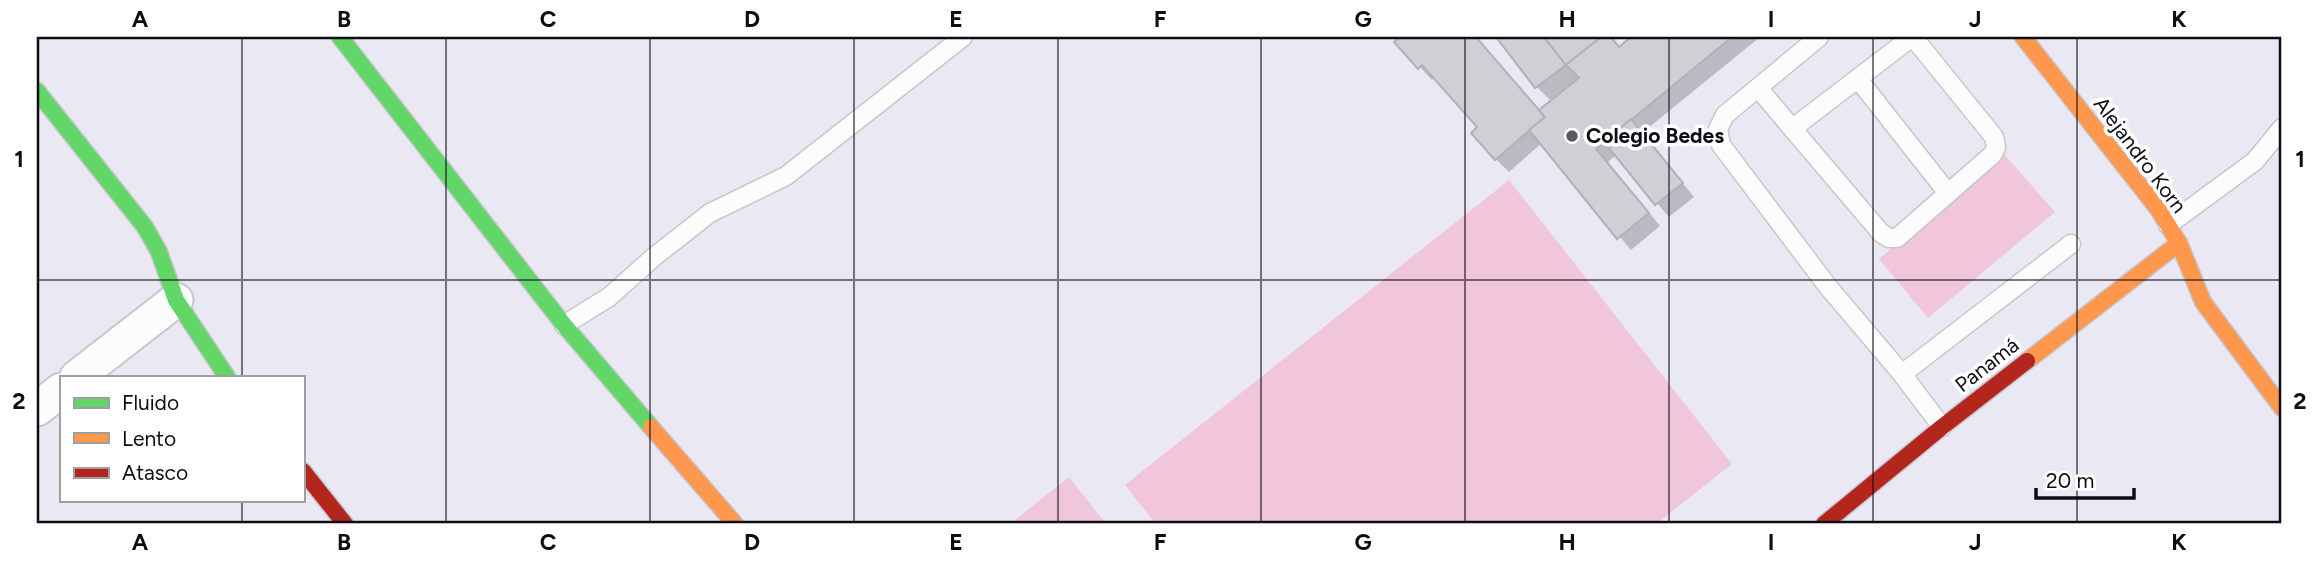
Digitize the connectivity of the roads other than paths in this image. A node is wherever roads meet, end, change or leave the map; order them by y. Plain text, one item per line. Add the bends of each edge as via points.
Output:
1 (340, 37) edge
2 (963, 37) edge
3 (1819, 37) edge
4 (1912, 37) edge
5 (2024, 37) edge
6 (1858, 79) junction
7 (1758, 88) junction
8 (37, 91) edge
9 (1793, 128) junction
10 (2282, 128) edge
11 (1947, 192) junction
12 (2168, 225) junction
13 (2179, 243) junction
14 (2071, 244) dead end
15 (176, 300) junction
16 (564, 325) junction
17 (1902, 374) junction
18 (78, 376) edge
19 (226, 376) edge
20 (60, 391) edge
21 (2282, 408) edge
22 (37, 409) edge
23 (1941, 427) junction
24 (304, 472) edge
25 (345, 524) edge
26 (735, 524) edge
27 (1824, 524) edge

1 - 16 street
2 - 16 lane via 786,176 710,213 609,297
3 - 7 lane
4 - 6 lane
4 - 11 lane via 1994,137 1993,154
5 - 12 street, Alejandro Korn
6 - 9 lane
6 - 11 lane
7 - 9 lane
7 - 17 lane via 1725,115 1718,129 1721,145 1829,288
8 - 15 street via 145,227
9 - 11 lane via 1889,239 1897,238
10 - 12 lane via 2255,161
12 - 13 street, Alejandro Korn
13 - 21 street, Alejandro Korn via 2203,302
13 - 23 street, Panamá
14 - 17 lane
15 - 18 street
15 - 19 street
16 - 26 street
17 - 23 lane
20 - 22 street
23 - 27 street, Panamá
24 - 25 street

